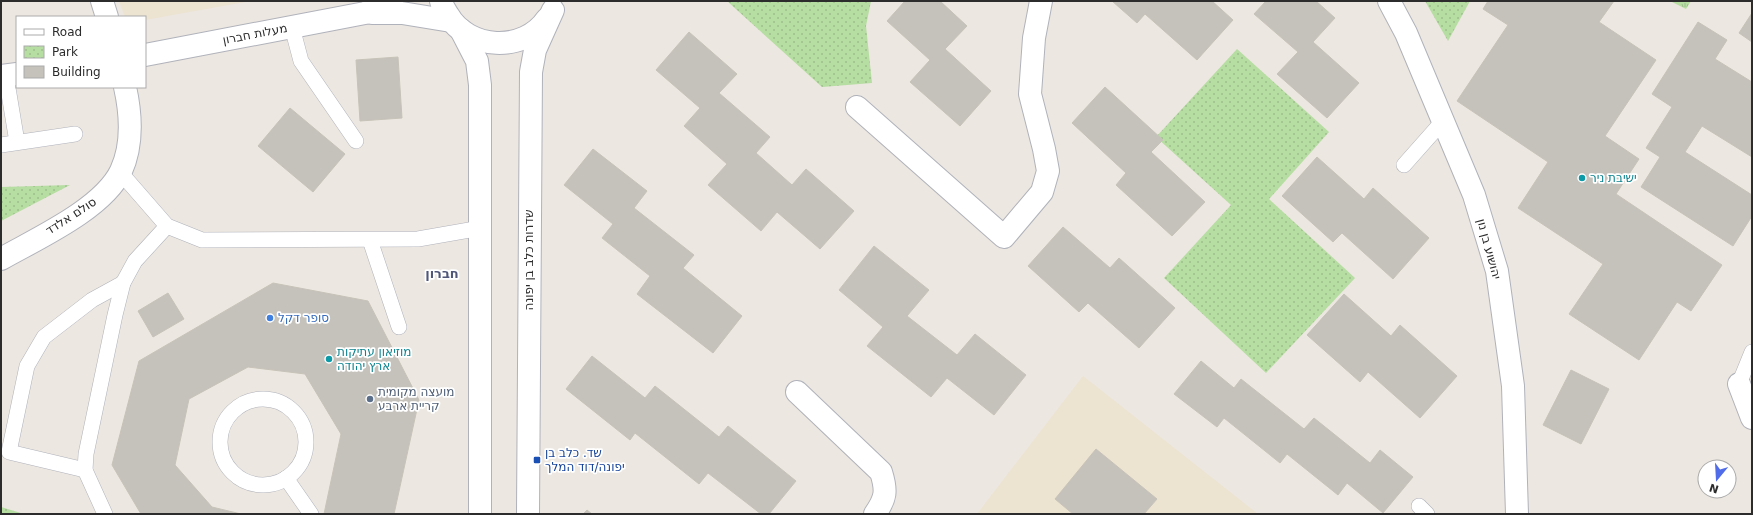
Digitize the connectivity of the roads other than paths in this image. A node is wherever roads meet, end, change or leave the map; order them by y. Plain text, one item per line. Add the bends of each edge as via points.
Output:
1 (102, 1) edge
2 (392, 1) edge
3 (441, 1) edge
4 (1041, 1) edge
5 (1389, 1) edge
6 (555, 6) edge
7 (365, 13) junction
8 (107, 16) edge
9 (456, 26) junction
10 (292, 27) junction
11 (146, 55) edge
12 (8, 76) edge
13 (125, 88) edge
14 (858, 107) dead end
15 (1443, 121) junction
16 (75, 134) dead end
17 (356, 141) dead end
18 (17, 142) junction
19 (1, 145) edge
20 (1404, 165) dead end
21 (120, 172) junction
22 (167, 226) junction
23 (481, 228) junction
24 (370, 240) junction
25 (1, 259) edge
26 (123, 283) junction
27 (399, 327) dead end
28 (1752, 352) edge
29 (1739, 384) joint
30 (797, 392) dead end
31 (1752, 418) edge
32 (85, 470) junction
33 (286, 478) junction
34 (105, 514) edge
35 (311, 514) edge
36 (480, 514) edge
37 (528, 514) edge
38 (875, 514) edge
39 (1517, 514) edge

1 - 8 street
2 - 7 street, מעלות חברון
3 - 9 street
4 - 14 street via 1034,38 1030,94 1048,171 1042,192 1004,237
5 - 15 street, יהושוע בן נון via 1406,33
6 - 9 street via 543,25 529,36 512,42 494,44 476,39
6 - 37 street, שדרות כלב בן יפונה via 535,50 531,72
7 - 9 street, מעלות חברון via 402,13
7 - 10 street, מעלות חברון
9 - 23 street via 477,61 480,85
10 - 11 street, מעלות חברון
10 - 17 lane via 301,61
12 - 18 lane
13 - 21 street, סולם אלדד via 130,129 128,149
15 - 20 lane
15 - 39 street, יהושוע בן נון via 1474,195 1497,271 1513,386
16 - 18 lane
18 - 19 lane
21 - 22 lane
21 - 25 street, סולם אלדד via 104,194 82,212
22 - 24 lane via 202,240
22 - 26 lane via 135,261
23 - 24 lane via 418,239
23 - 36 street
24 - 27 lane
26 - 32 lane via 86,454
26 - 32 lane via 92,300 44,337 27,366 9,452
28 - 29 lane
29 - 31 street
30 - 38 street via 881,472 886,487 881,505
32 - 34 lane
33 - 33 lane via 297,468 304,455 304,427 296,414 270,399 252,400 238,406 227,417 220,434 220,449 225,463 234,475 247,483 262,486
33 - 35 lane

